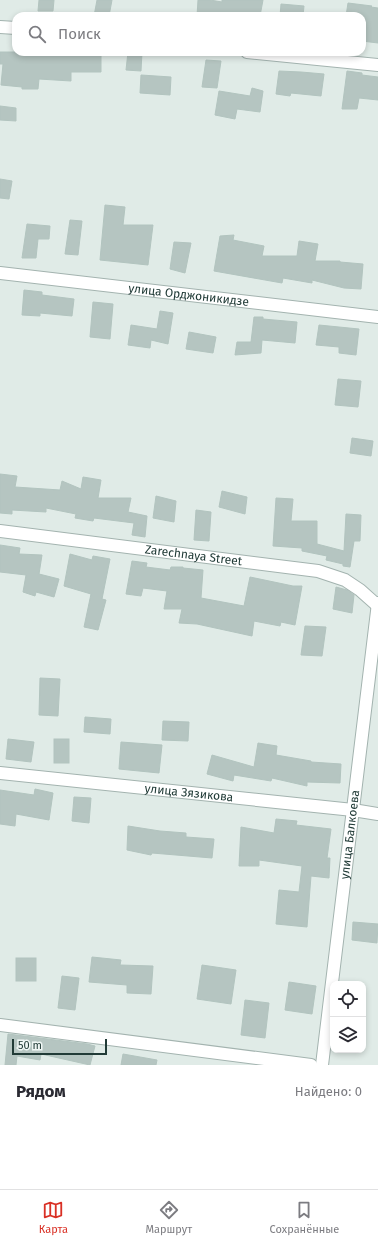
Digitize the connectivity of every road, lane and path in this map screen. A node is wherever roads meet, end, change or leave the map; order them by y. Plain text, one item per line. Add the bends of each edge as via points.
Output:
1 (0, 27) edge
2 (12, 28) edge
3 (287, 56) edge
4 (378, 65) edge
5 (0, 273) edge
6 (378, 317) edge
7 (0, 531) edge
8 (378, 605) edge
9 (0, 773) edge
10 (353, 810) junction
11 (378, 814) edge
12 (0, 1025) edge
13 (311, 1065) edge
14 (322, 1065) edge

1 - 2 street
3 - 4 street
5 - 6 street, улица Орджоникидзе
7 - 8 street, Zarechnaya Street via 318,571 345,580
8 - 10 street, улица Балкоева
9 - 10 street, улица Зязикова
10 - 11 street, улица Зязикова
10 - 14 street, улица Балкоева
12 - 13 street

